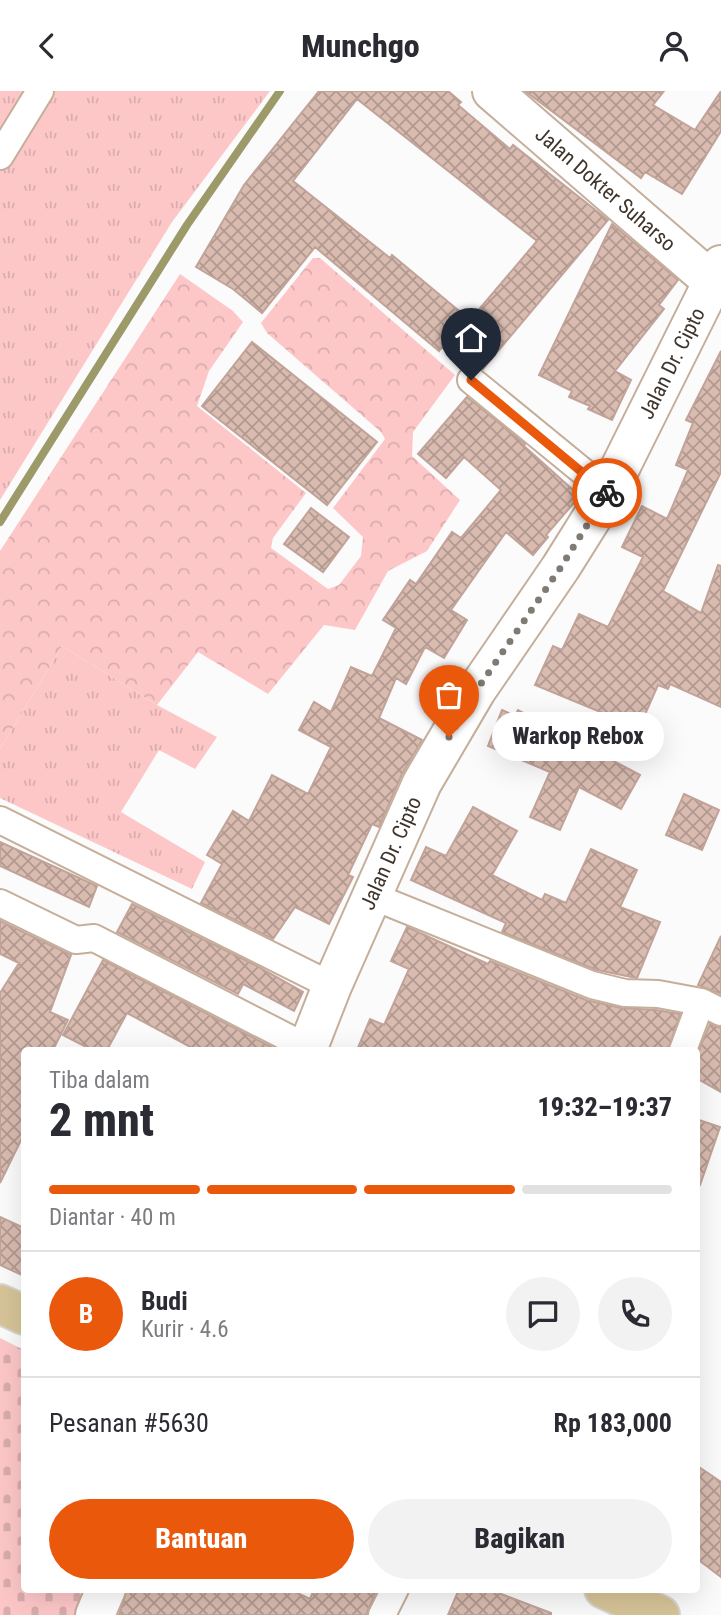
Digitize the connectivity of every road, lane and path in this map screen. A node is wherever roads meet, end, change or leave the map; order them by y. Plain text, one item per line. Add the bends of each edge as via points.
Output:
1 (40, 91) edge
2 (492, 91) edge
3 (0, 156) edge
4 (718, 278) edge
5 (471, 380) dead end
6 (608, 492) junction
7 (0, 820) edge
8 (372, 896) junction
9 (0, 903) edge
10 (332, 986) junction
11 (711, 1007) edge
12 (303, 1047) edge
13 (308, 1047) edge
14 (685, 1047) edge
15 (0, 1304) edge
16 (21, 1314) edge
17 (104, 1593) edge
18 (393, 1593) edge
19 (613, 1593) edge
20 (96, 1615) edge
21 (382, 1615) edge
22 (660, 1615) edge

1 - 3 street
2 - 4 street, Jalan Dokter Suharso
4 - 6 street, Jalan Dr. Cipto
5 - 6 street
6 - 8 street, Jalan Dr. Cipto via 476,691 422,783
7 - 10 street
8 - 10 street, Jalan Dr. Cipto
8 - 11 street via 592,985
9 - 12 street via 76,940 94,939
10 - 13 street, Jalan Dr. Cipto
11 - 14 street
15 - 16 main road
17 - 20 street
18 - 21 street
19 - 22 main road

